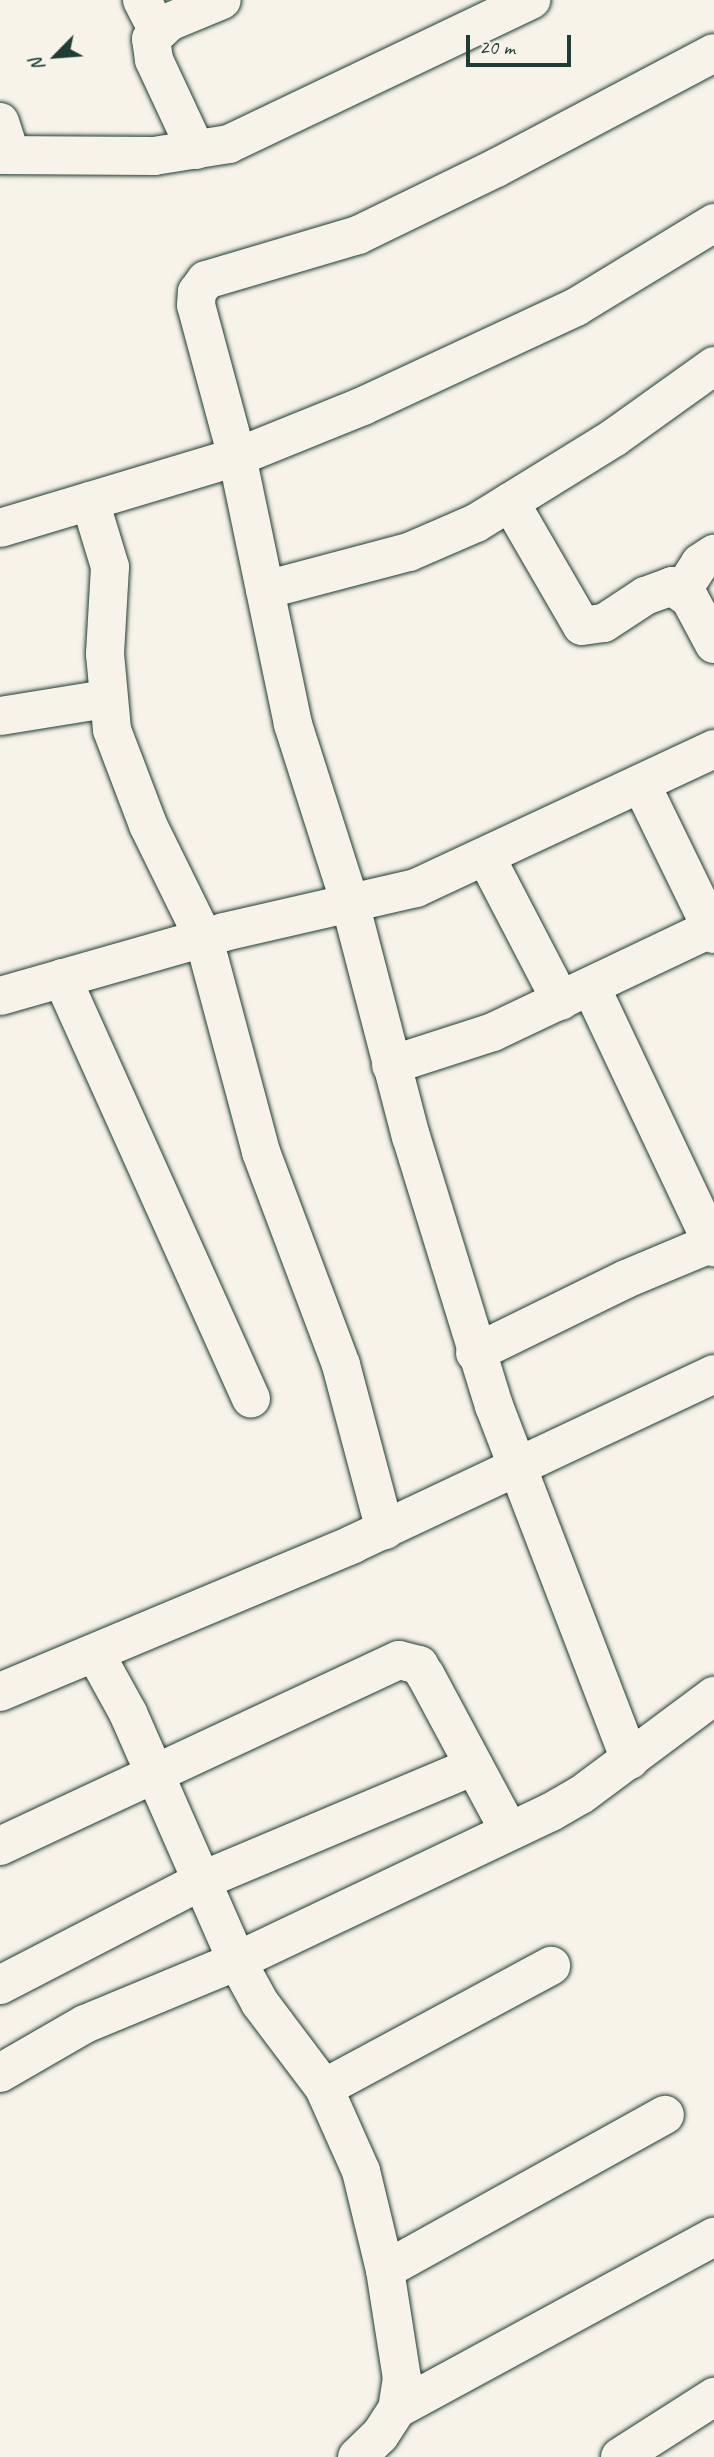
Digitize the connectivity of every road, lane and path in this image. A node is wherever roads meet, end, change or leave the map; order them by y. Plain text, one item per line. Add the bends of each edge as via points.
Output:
1 (222, 0) edge
2 (531, 0) edge
3 (149, 15) edge
4 (714, 53) edge
5 (3, 143) edge
6 (196, 150) junction
7 (714, 223) edge
8 (714, 366) edge
9 (237, 457) junction
10 (90, 501) junction
11 (510, 502) junction
12 (0, 528) edge
13 (714, 554) edge
14 (265, 590) junction
15 (682, 591) junction
16 (714, 644) edge
17 (106, 699) junction
18 (0, 716) edge
19 (714, 749) edge
20 (641, 784) junction
21 (486, 859) junction
22 (351, 903) junction
23 (713, 930) edge
24 (204, 939) junction
25 (62, 978) junction
26 (576, 994) junction
27 (0, 996) edge
28 (391, 1065) junction
29 (713, 1245) edge
30 (475, 1353) junction
31 (714, 1374) edge
32 (251, 1398) dead end
33 (518, 1470) junction
34 (385, 1530) junction
35 (96, 1654) junction
36 (0, 1692) edge
37 (714, 1696) edge
38 (630, 1760) junction
39 (474, 1766) junction
40 (153, 1771) junction
41 (509, 1831) junction
42 (0, 1846) edge
43 (203, 1880) junction
44 (237, 1961) junction
45 (551, 1966) dead end
46 (0, 1986) edge
47 (0, 2073) edge
48 (324, 2088) junction
49 (665, 2115) dead end
50 (714, 2237) edge
51 (385, 2270) junction
52 (714, 2396) edge
53 (397, 2409) junction
54 (357, 2457) edge
55 (620, 2457) edge

1 - 3 street
2 - 6 street via 259,132
3 - 6 street via 150,50
4 - 9 street via 358,235 206,280 197,292 196,305
5 - 6 street via 154,156
7 - 9 street via 576,307 363,406
8 - 11 street via 615,437
9 - 10 street
9 - 14 street
10 - 12 street
10 - 17 street via 110,567
11 - 14 street via 476,523 410,552
11 - 15 street via 582,626 604,623 659,588 672,586
13 - 15 street via 700,563
14 - 22 street via 293,724
15 - 16 street
17 - 18 street
17 - 24 street via 112,730 144,814
19 - 20 street
20 - 21 street
20 - 23 street
21 - 22 street via 416,888
21 - 26 street
22 - 24 street
22 - 28 street
23 - 26 street
24 - 25 street
24 - 34 street via 261,1152 341,1365
25 - 27 street
25 - 32 street
26 - 28 street via 493,1032
26 - 29 street
28 - 30 street
29 - 30 street via 615,1284
30 - 33 street
31 - 33 street
33 - 34 street
33 - 38 street
34 - 35 street
35 - 36 street
35 - 40 street
37 - 38 street
38 - 41 street via 581,1796
39 - 40 street via 419,1665 399,1660
39 - 41 street
39 - 43 street
40 - 42 street
40 - 43 street
41 - 44 street
43 - 44 street
43 - 46 street
44 - 47 street via 85,2024
44 - 48 street via 260,2003
45 - 48 street
48 - 51 street via 361,2171
49 - 51 street
50 - 53 street
51 - 53 street via 399,2343 402,2378
52 - 55 street
53 - 54 street via 380,2435

